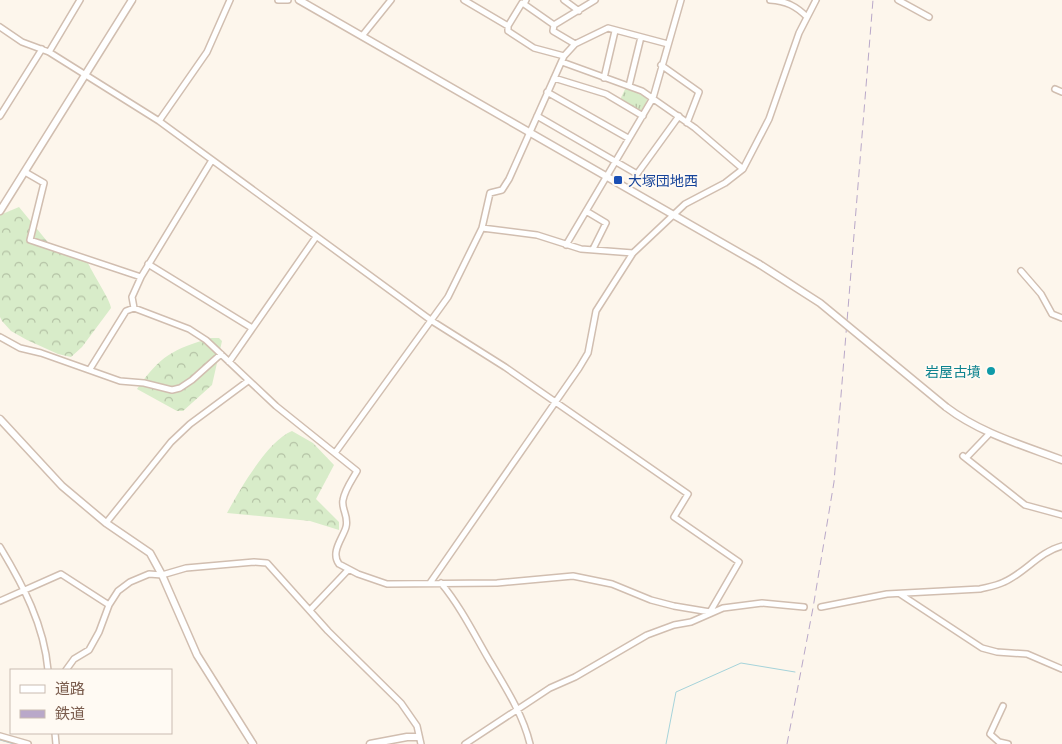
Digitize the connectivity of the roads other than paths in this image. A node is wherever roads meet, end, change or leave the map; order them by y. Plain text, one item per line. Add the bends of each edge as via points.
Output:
1 (80, 0) edge
2 (132, 0) edge
3 (230, 0) edge
4 (278, 0) edge
5 (288, 0) edge
6 (391, 0) edge
7 (464, 0) edge
8 (564, 0) edge
9 (595, 0) edge
10 (681, 0) edge
11 (770, 0) edge
12 (816, 0) edge
13 (898, 0) edge
14 (304, 1) edge
15 (525, 2) edge
16 (475, 3) edge
17 (579, 11) junction
18 (807, 17) junction
19 (929, 17) dead end
20 (508, 26) junction
21 (554, 26) junction
22 (0, 27) edge
23 (615, 31) junction
24 (362, 36) junction
25 (641, 37) junction
26 (575, 44) junction
27 (668, 44) junction
28 (42, 48) junction
29 (49, 52) junction
30 (564, 56) junction
31 (562, 62) junction
32 (661, 65) junction
33 (85, 75) junction
34 (554, 78) junction
35 (604, 78) junction
36 (629, 86) junction
37 (1055, 90) dead end
38 (547, 92) junction
39 (1062, 92) edge
40 (653, 98) junction
41 (0, 116) edge
42 (537, 116) junction
43 (643, 116) junction
44 (679, 116) junction
45 (159, 121) junction
46 (687, 123) junction
47 (529, 133) junction
48 (628, 138) junction
49 (212, 160) junction
50 (615, 160) junction
51 (742, 169) junction
52 (25, 172) junction
53 (605, 177) junction
54 (0, 211) edge
55 (586, 211) junction
56 (672, 215) junction
57 (482, 228) junction
58 (316, 237) junction
59 (566, 245) junction
60 (593, 249) junction
61 (633, 253) junction
62 (148, 264) junction
63 (1021, 270) dead end
64 (140, 277) junction
65 (134, 308) junction
66 (1062, 318) edge
67 (432, 321) junction
68 (252, 328) junction
69 (0, 337) edge
70 (221, 354) junction
71 (229, 362) junction
72 (90, 369) junction
73 (248, 381) junction
74 (556, 402) junction
75 (0, 419) edge
76 (990, 433) junction
77 (335, 453) junction
78 (1062, 460) edge
79 (1062, 515) edge
80 (106, 522) junction
81 (0, 546) edge
82 (1062, 546) edge
83 (348, 570) junction
84 (162, 575) junction
85 (430, 583) junction
86 (441, 583) junction
87 (24, 592) junction
88 (900, 594) junction
89 (0, 601) edge
90 (109, 605) junction
91 (804, 607) dead end
92 (820, 607) dead end
93 (310, 610) junction
94 (710, 612) junction
95 (48, 669) edge
96 (67, 669) edge
97 (1062, 670) edge
98 (1003, 706) dead end
99 (518, 711) junction
100 (0, 736) edge
101 (420, 741) edge
102 (28, 744) edge
103 (253, 744) edge
104 (370, 744) edge
105 (465, 744) edge
106 (530, 744) edge
107 (1008, 744) edge

1 - 29 street
2 - 33 street
3 - 45 street via 208,52
4 - 5 street
6 - 24 street
7 - 16 street
8 - 17 street
9 - 17 street
10 - 27 street
11 - 18 street via 795,6
12 - 18 street
13 - 19 street
14 - 24 street
15 - 20 street
15 - 21 street
16 - 20 street
17 - 21 street
18 - 51 street via 769,119
20 - 30 street via 508,31 525,43
21 - 26 street via 553,32
22 - 28 street via 22,42
23 - 25 street
23 - 26 street via 608,28
23 - 35 street
24 - 47 street
25 - 27 street
25 - 36 street
26 - 30 street
27 - 32 street
28 - 29 street
28 - 41 street
29 - 33 street
30 - 31 street
31 - 34 street
31 - 35 street
32 - 40 street
32 - 46 street via 699,92
33 - 45 street
33 - 52 street
34 - 38 street
34 - 43 street via 606,94
35 - 36 street
36 - 40 street
37 - 39 street
38 - 42 street
38 - 48 street
40 - 43 street
40 - 44 street
42 - 47 street
42 - 50 street
43 - 48 street
44 - 46 street
44 - 50 street via 637,174
45 - 49 street
46 - 51 street
47 - 53 street
47 - 57 street via 502,190 490,193
48 - 50 street
49 - 58 street
49 - 62 street
50 - 53 street
51 - 56 street
52 - 54 street
52 - 64 street via 44,184 30,240
53 - 55 street
53 - 56 street
55 - 59 street
55 - 60 street via 606,223
56 - 61 street
56 - 76 street, bridge via 820,303 946,407
57 - 59 street via 537,235
57 - 67 street via 448,297
58 - 67 street
58 - 68 street
59 - 60 street
60 - 61 street
61 - 74 street via 600,303 588,353
62 - 64 street
62 - 68 street
63 - 66 street via 1041,294 1052,314
64 - 65 street via 132,297
65 - 70 street via 188,329
65 - 72 street via 126,312
67 - 74 street
67 - 77 street
68 - 71 street
69 - 72 street via 20,348
70 - 71 street
70 - 72 street via 192,380 172,390 120,381
71 - 73 street
73 - 77 street
73 - 80 street via 171,442
74 - 85 street
74 - 94 street via 688,494 674,517 738,561 739,565
75 - 80 street via 62,486
76 - 78 street
76 - 79 street via 965,457 1025,505
77 - 83 street via 357,471 342,503 347,514 346,526 335,552 336,560
80 - 84 street via 146,550
81 - 87 street
82 - 88 street via 994,586
83 - 85 street via 387,584
83 - 93 street
84 - 90 street via 148,574 130,582 118,591
84 - 93 street via 186,568 267,563
84 - 103 street via 196,655
85 - 86 street
86 - 94 street via 497,583 572,576 612,584 651,600
86 - 99 street via 461,610
87 - 89 street
87 - 90 street via 61,574
87 - 95 street via 42,631
88 - 92 street
88 - 97 street via 982,648 1027,654
90 - 96 street via 89,650 74,659
91 - 94 street via 762,603
93 - 101 street via 402,703 417,726
94 - 99 street via 691,622 646,636 550,688
98 - 107 street via 990,734 999,742
99 - 105 street
99 - 106 street
100 - 102 street
101 - 104 street via 407,737

